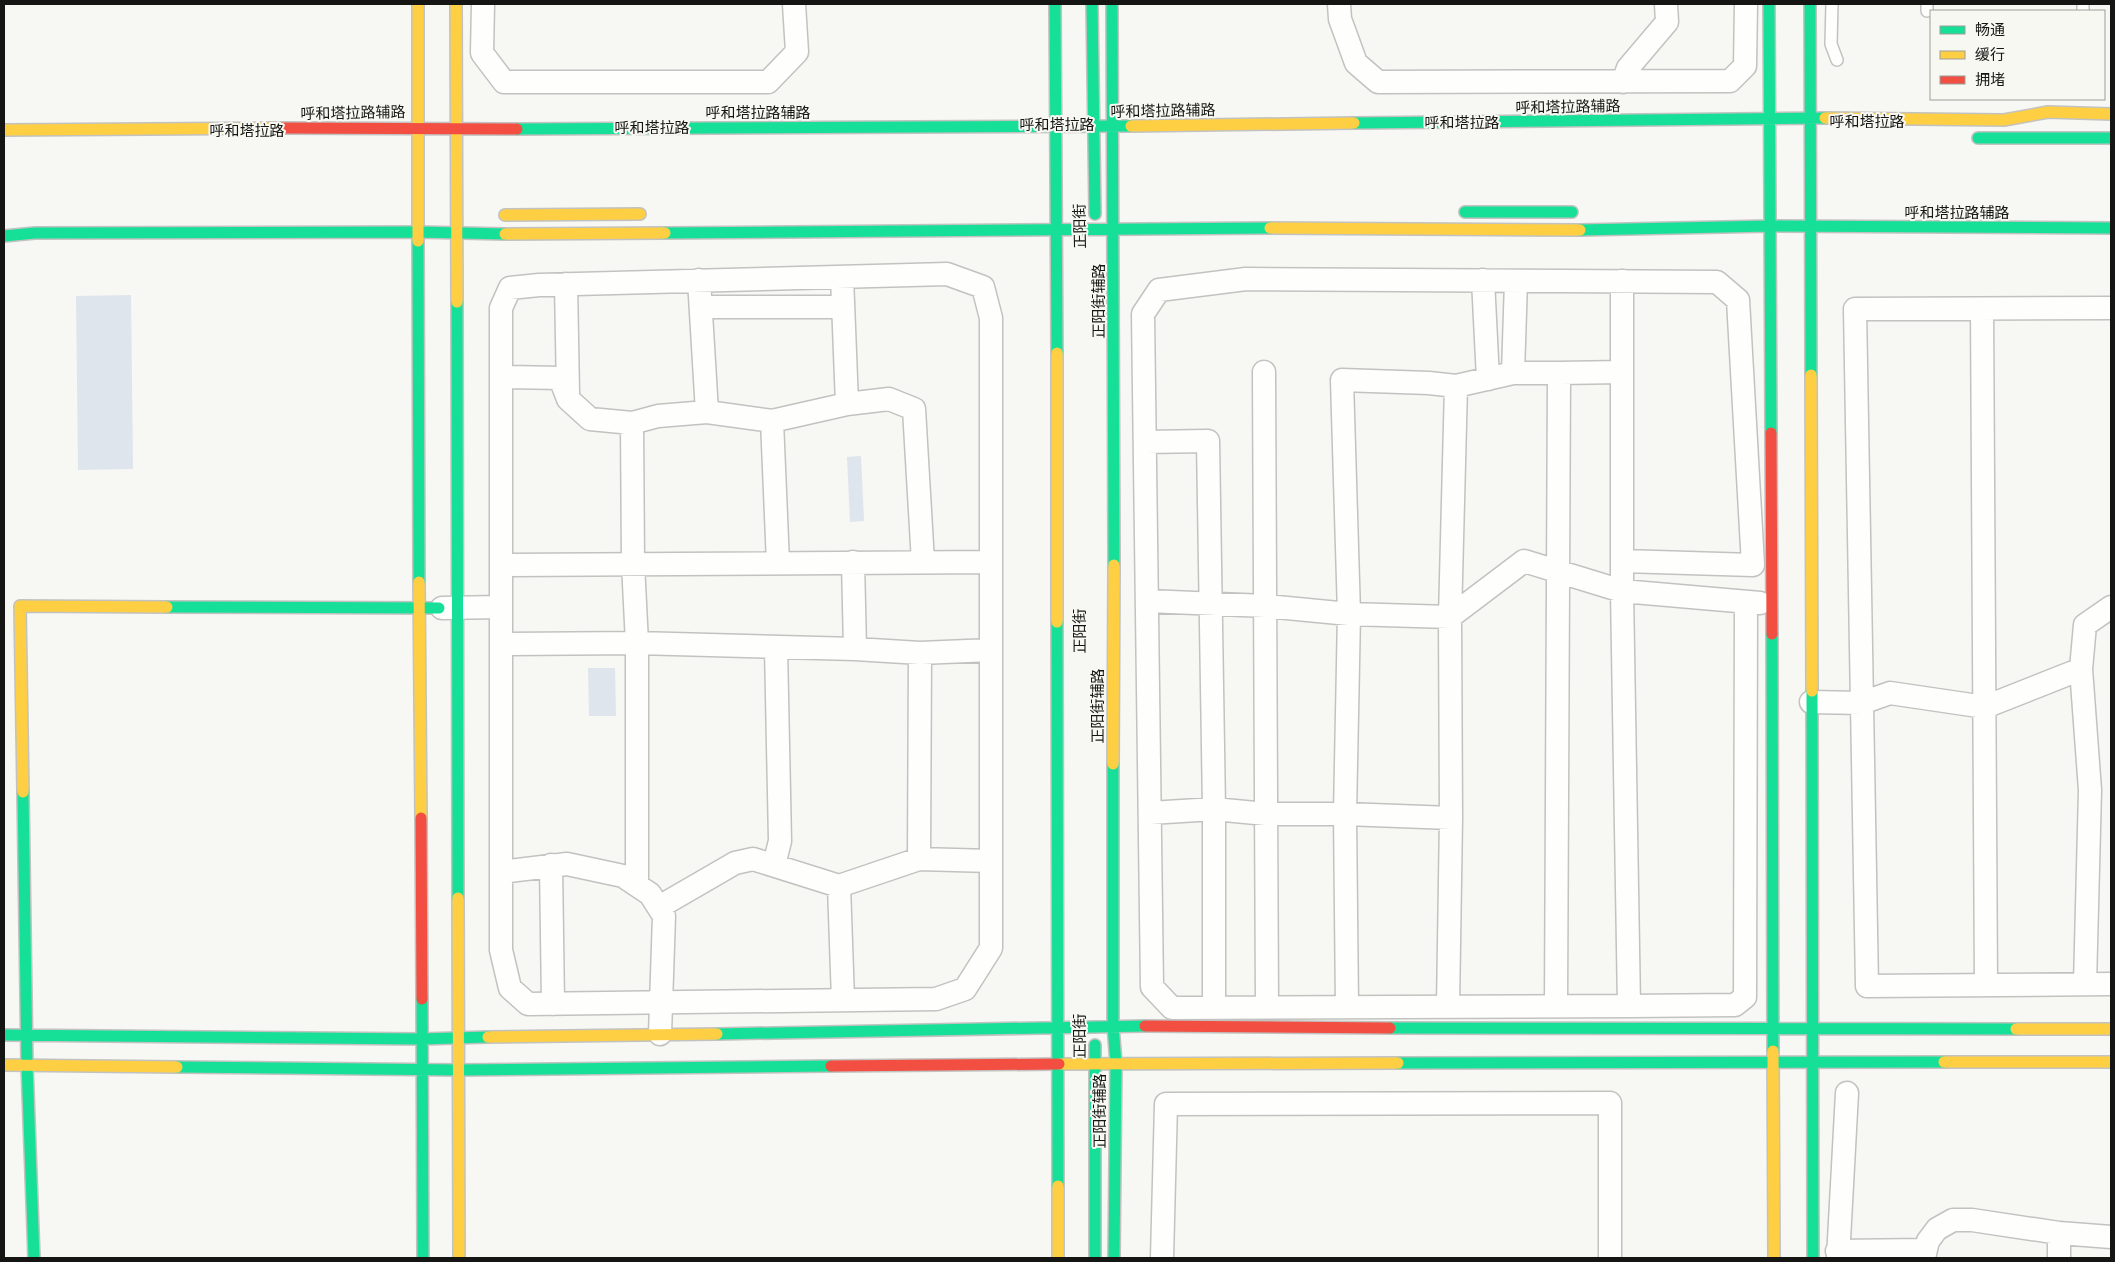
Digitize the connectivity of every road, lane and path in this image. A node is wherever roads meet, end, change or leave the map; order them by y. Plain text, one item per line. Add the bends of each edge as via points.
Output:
1 (418, 4) edge
2 (456, 4) edge
3 (483, 4) edge
4 (794, 4) edge
5 (1055, 4) edge
6 (1092, 4) edge
7 (1112, 4) edge
8 (1339, 4) edge
9 (1666, 4) edge
10 (1746, 4) edge
11 (1769, 4) edge
12 (1810, 4) edge
13 (1832, 4) edge
14 (1836, 60) dead end
15 (1623, 82) junction
16 (2111, 114) edge
17 (1810, 118) junction
18 (1768, 120) junction
19 (1040, 122) junction
20 (1055, 126) junction
21 (1093, 126) junction
22 (1112, 126) junction
23 (418, 127) junction
24 (456, 129) junction
25 (4, 130) edge
26 (1763, 137) junction
27 (1784, 137) dead end
28 (1965, 137) dead end
29 (2111, 138) edge
30 (1059, 140) junction
31 (1088, 140) junction
32 (1118, 140) junction
33 (1091, 212) junction
34 (1119, 212) junction
35 (1450, 212) dead end
36 (1580, 212) dead end
37 (1062, 213) junction
38 (648, 214) dead end
39 (494, 215) dead end
40 (1770, 226) junction
41 (1042, 227) junction
42 (1810, 227) junction
43 (2111, 228) edge
44 (1114, 230) junction
45 (1058, 231) junction
46 (418, 232) junction
47 (458, 234) junction
48 (1095, 235) junction
49 (4, 236) edge
50 (842, 277) junction
51 (699, 280) junction
52 (1483, 280) junction
53 (1516, 281) junction
54 (1622, 281) junction
55 (566, 284) junction
56 (701, 307) junction
57 (843, 307) junction
58 (2111, 308) edge
59 (1982, 309) junction
60 (1264, 372) dead end
61 (1622, 372) junction
62 (1513, 373) junction
63 (1559, 373) junction
64 (501, 377) junction
65 (1488, 379) junction
66 (1456, 386) junction
67 (568, 399) junction
68 (847, 404) junction
69 (707, 412) junction
70 (772, 421) junction
71 (632, 423) junction
72 (1145, 442) junction
73 (1623, 561) junction
74 (854, 562) junction
75 (923, 562) junction
76 (991, 562) junction
77 (778, 563) junction
78 (501, 564) junction
79 (633, 564) junction
80 (1761, 565) junction
81 (1558, 571) junction
82 (1622, 590) junction
83 (1147, 601) junction
84 (1746, 602) junction
85 (1209, 604) junction
86 (1771, 604) junction
87 (1266, 606) junction
88 (501, 607) junction
89 (2111, 607) edge
90 (440, 608) junction
91 (1349, 614) junction
92 (1450, 616) junction
93 (637, 643) junction
94 (501, 644) junction
95 (776, 648) junction
96 (855, 649) junction
97 (991, 650) junction
98 (920, 653) junction
99 (2081, 669) junction
100 (1811, 702) junction
101 (1862, 703) junction
102 (1984, 707) junction
103 (1214, 810) junction
104 (1150, 813) junction
105 (1266, 814) junction
106 (1345, 814) junction
107 (1451, 818) junction
108 (919, 859) junction
109 (991, 861) junction
110 (774, 865) junction
111 (551, 866) junction
112 (501, 872) junction
113 (637, 886) junction
114 (839, 886) junction
115 (659, 907) junction
116 (2085, 984) junction
117 (2111, 984) edge
118 (1986, 985) junction
119 (843, 1000) junction
120 (661, 1002) junction
121 (553, 1004) junction
122 (1448, 1006) junction
123 (1556, 1006) junction
124 (1629, 1006) junction
125 (1267, 1007) junction
126 (1347, 1007) junction
127 (1214, 1008) junction
128 (1095, 1021) junction
129 (1113, 1026) junction
130 (1058, 1029) junction
131 (2111, 1029) edge
132 (1773, 1030) junction
133 (1812, 1030) junction
134 (660, 1034) junction
135 (4, 1035) edge
136 (27, 1035) junction
137 (458, 1036) junction
138 (422, 1039) junction
139 (1773, 1061) junction
140 (1812, 1062) junction
141 (2111, 1062) edge
142 (1058, 1064) junction
143 (1095, 1064) junction
144 (1116, 1064) junction
145 (4, 1065) edge
146 (27, 1065) junction
147 (422, 1069) junction
148 (459, 1070) junction
149 (1847, 1093) dead end
150 (2059, 1233) junction
151 (2111, 1237) edge
152 (1838, 1254) edge
153 (1925, 1254) edge
154 (34, 1258) edge
155 (423, 1258) edge
156 (459, 1258) edge
157 (1058, 1258) edge
158 (1095, 1258) edge
159 (1114, 1258) edge
160 (1162, 1258) edge
161 (1610, 1258) edge
162 (1774, 1258) edge
163 (1813, 1258) edge
164 (2059, 1258) edge

1 - 23 street
2 - 24 street
3 - 4 street via 482,53 504,82 768,82 797,52
5 - 20 street
6 - 21 street, 正阳街
7 - 22 street, 正阳街辅路
8 - 15 street via 1340,19 1356,63 1378,82
9 - 15 street via 1667,22 1628,68
10 - 15 street via 1745,66 1730,82
11 - 18 street
12 - 17 street
13 - 14 lane via 1831,44
16 - 17 street, 呼和塔拉路辅路 via 2048,112 2004,120
17 - 18 street, 呼和塔拉路辅路
17 - 42 street
18 - 22 street, 呼和塔拉路辅路
18 - 26 street
19 - 20 street, 呼和塔拉路辅路
19 - 24 street, 呼和塔拉路辅路
19 - 30 street, 呼和塔拉路 via 1041,140
20 - 21 street, 呼和塔拉路辅路
20 - 30 street
21 - 22 street, 呼和塔拉路辅路
21 - 31 street, 正阳街
22 - 32 street, 正阳街辅路
23 - 24 street, 呼和塔拉路辅路
23 - 25 street, 呼和塔拉路辅路
23 - 46 street
24 - 47 street
26 - 27 street
26 - 40 street
28 - 29 street
30 - 37 street
31 - 32 street, 呼和塔拉路
31 - 33 street, 正阳街
32 - 34 street, 正阳街辅路
33 - 34 street
33 - 48 street, 正阳街
34 - 44 street, 正阳街辅路
35 - 36 street
37 - 41 street
37 - 45 street
38 - 39 street
40 - 42 street, 呼和塔拉路辅路
40 - 44 street, 呼和塔拉路辅路 via 1523,231
40 - 80 street
41 - 45 street, 呼和塔拉路辅路
41 - 47 street, 呼和塔拉路辅路
42 - 43 street, 呼和塔拉路辅路
42 - 100 street
44 - 48 street, 呼和塔拉路辅路
44 - 129 street, 正阳街辅路
45 - 48 street, 呼和塔拉路辅路
45 - 130 street
46 - 47 street, 呼和塔拉路辅路
46 - 49 street, 呼和塔拉路辅路 via 35,233
46 - 90 street
47 - 90 street
50 - 51 street
50 - 57 street
50 - 76 street via 947,274 982,287 991,318
51 - 55 street
51 - 56 street
52 - 53 street
52 - 65 street
52 - 72 street via 1246,279 1159,290 1143,314
53 - 54 street
53 - 62 street
54 - 61 street
54 - 80 street via 1717,282 1738,300
55 - 64 street via 510,288 501,308
55 - 67 street
56 - 57 street
56 - 69 street
57 - 68 street
58 - 59 street
59 - 101 street via 1856,309
59 - 102 street
60 - 87 street
61 - 63 street
61 - 73 street
62 - 63 street
62 - 65 street
63 - 81 street
64 - 67 street via 560,378
64 - 78 street
65 - 66 street
66 - 91 street via 1342,380
66 - 92 street
67 - 71 street via 590,419
68 - 70 street
68 - 75 street via 889,399 914,409
69 - 70 street
69 - 71 street via 658,416
70 - 77 street
71 - 79 street
72 - 83 street
72 - 85 street via 1208,441
73 - 80 street
73 - 82 street
74 - 75 street
74 - 77 street
74 - 96 street
75 - 76 street
76 - 97 street
77 - 79 street
78 - 79 street
78 - 88 street
79 - 93 street
80 - 86 street
81 - 82 street
81 - 92 street via 1524,561
81 - 123 street
82 - 84 street
82 - 124 street
83 - 85 street
83 - 104 street
84 - 86 street
84 - 124 street via 1745,997 1735,1005
85 - 87 street
85 - 103 street
86 - 132 street
87 - 91 street
87 - 105 street
88 - 90 street
88 - 94 street
89 - 99 street via 2085,625
90 - 136 street via 20,606
90 - 137 street
90 - 138 street
91 - 92 street
91 - 106 street
92 - 107 street
93 - 94 street
93 - 95 street
93 - 113 street
94 - 112 street
95 - 96 street
95 - 110 street via 780,842
96 - 98 street
97 - 98 street
97 - 109 street
98 - 108 street
99 - 102 street
99 - 116 street via 2090,790
100 - 101 street
100 - 133 street
101 - 102 street via 1890,692
101 - 118 street via 1867,986
102 - 118 street
103 - 104 street
103 - 105 street
103 - 127 street
104 - 127 street via 1152,987 1172,1008
105 - 106 street
105 - 125 street
106 - 107 street
106 - 126 street
107 - 122 street
108 - 109 street
108 - 114 street
109 - 119 street via 991,948 964,989 936,999
110 - 114 street
110 - 115 street via 753,859 735,863
111 - 112 street
111 - 113 street via 567,864 623,876
111 - 121 street
112 - 121 street via 501,950 510,988 528,1004
113 - 115 street via 650,894
114 - 119 street
115 - 120 street via 664,916
116 - 117 street
116 - 118 street
119 - 120 street
120 - 121 street
120 - 134 street
122 - 123 street
122 - 126 street
123 - 124 street
125 - 126 street
125 - 127 street
128 - 129 street
128 - 130 street
128 - 143 street, 正阳街
129 - 132 street
129 - 144 street, 正阳街辅路
130 - 134 street
130 - 142 street
131 - 133 street
132 - 133 street
132 - 139 street
133 - 140 street
134 - 137 street
135 - 136 street
136 - 138 street
136 - 146 street
137 - 138 street
137 - 148 street
138 - 147 street
139 - 140 street
139 - 144 street
139 - 162 street
140 - 141 street
140 - 163 street
142 - 143 street
142 - 148 street
142 - 157 street
143 - 144 street
143 - 158 street, 正阳街
144 - 159 street, 正阳街辅路
145 - 146 street
146 - 147 street
146 - 154 street
147 - 148 street
147 - 155 street
148 - 156 street
149 - 152 street
150 - 151 street
150 - 153 street via 1954,1220 1937,1228 1928,1241
150 - 164 street
152 - 153 street
160 - 161 street via 1166,1104 1570,1103 1610,1103

